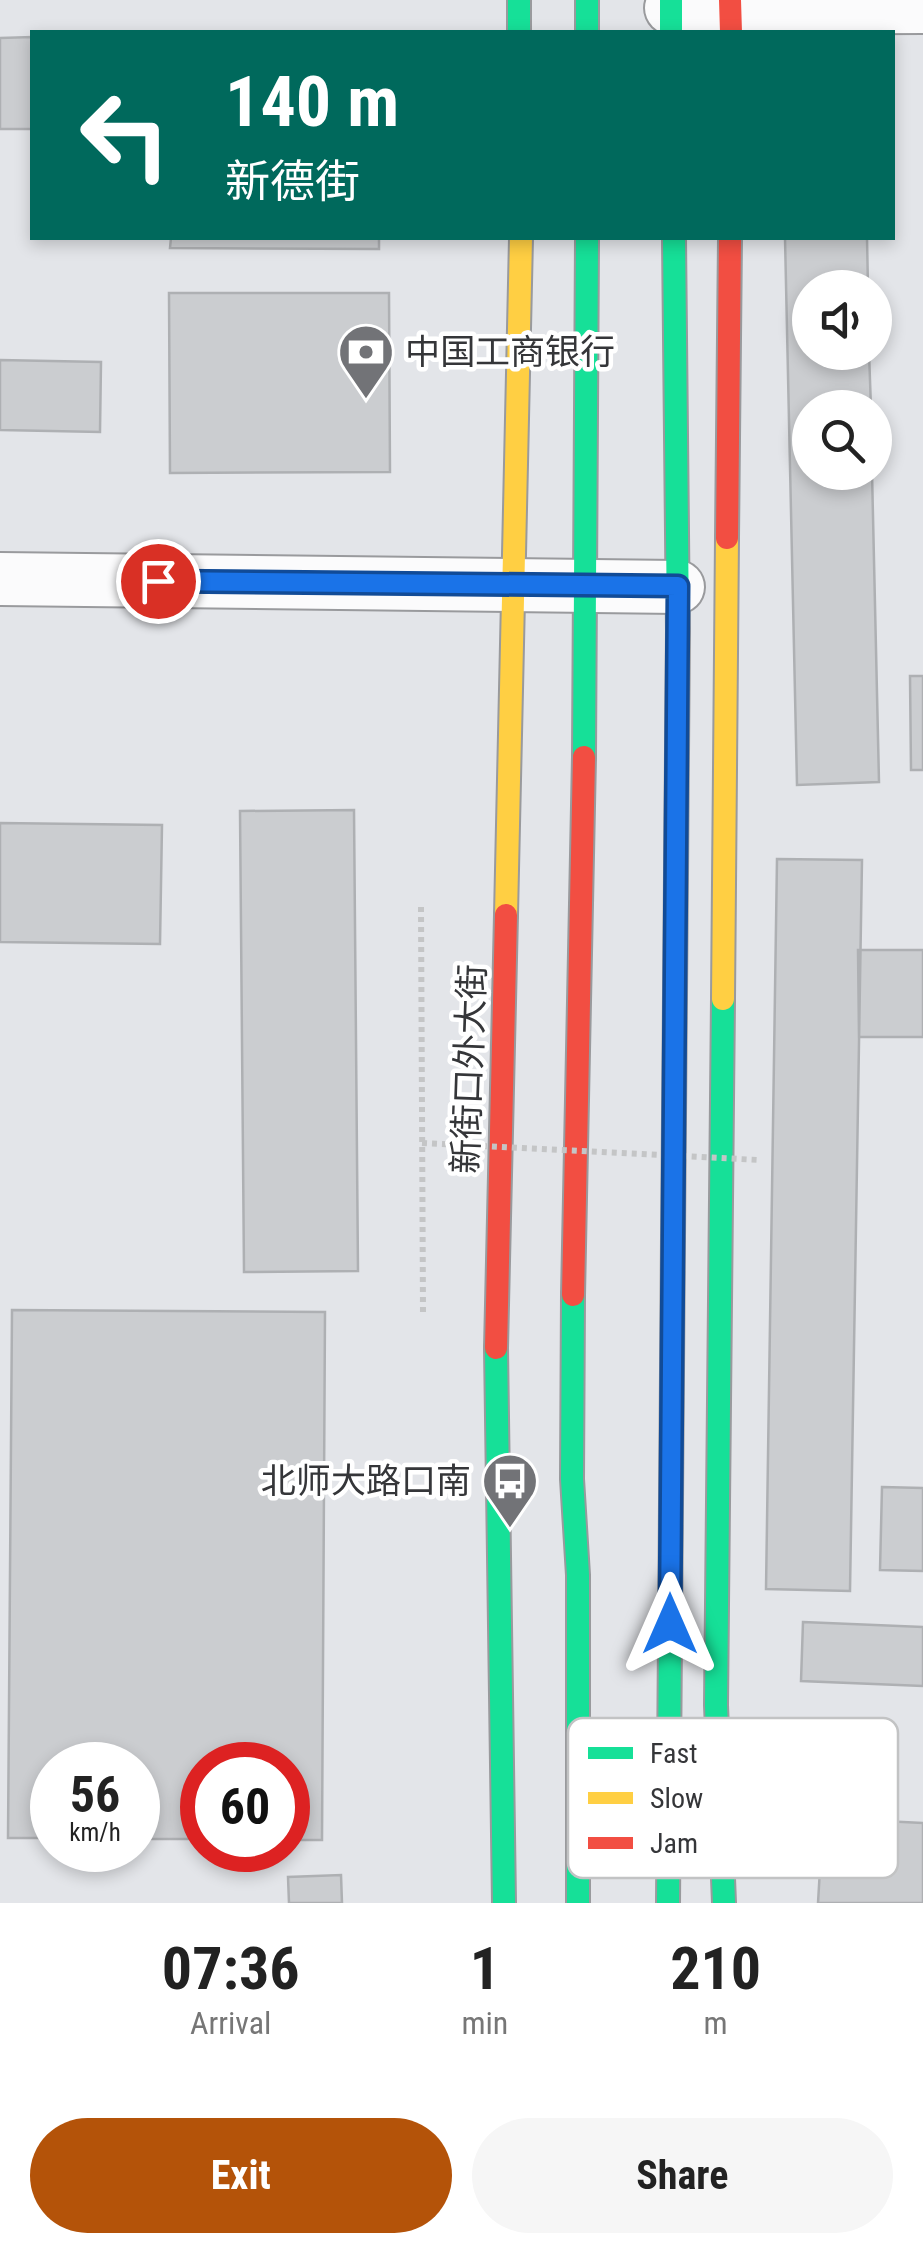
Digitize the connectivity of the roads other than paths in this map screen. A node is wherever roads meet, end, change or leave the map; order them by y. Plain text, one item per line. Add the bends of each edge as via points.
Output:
1 (518, 0) edge
2 (587, 0) edge
3 (923, 8) edge
4 (671, 13) edge
5 (731, 14) edge
6 (519, 30) edge
7 (587, 30) edge
8 (521, 240) edge
9 (587, 240) edge
10 (674, 240) edge
11 (730, 240) edge
12 (0, 579) edge
13 (515, 586) junction
14 (678, 586) junction
15 (587, 588) junction
16 (578, 1718) edge
17 (669, 1718) edge
18 (717, 1718) edge
19 (668, 1878) edge
20 (723, 1878) edge
21 (504, 1903) edge
22 (668, 1903) edge
23 (724, 1903) edge

1 - 6 main road
2 - 7 main road
3 - 5 street via 838,5
4 - 5 street
8 - 13 main road, 新街口外大街
9 - 15 main road
10 - 14 main road
11 - 18 main road
12 - 13 street
13 - 15 street
13 - 21 main road, 新街口外大街 via 495,1399
14 - 15 street
14 - 17 main road
15 - 16 main road via 573,1293
19 - 22 main road
20 - 23 main road

